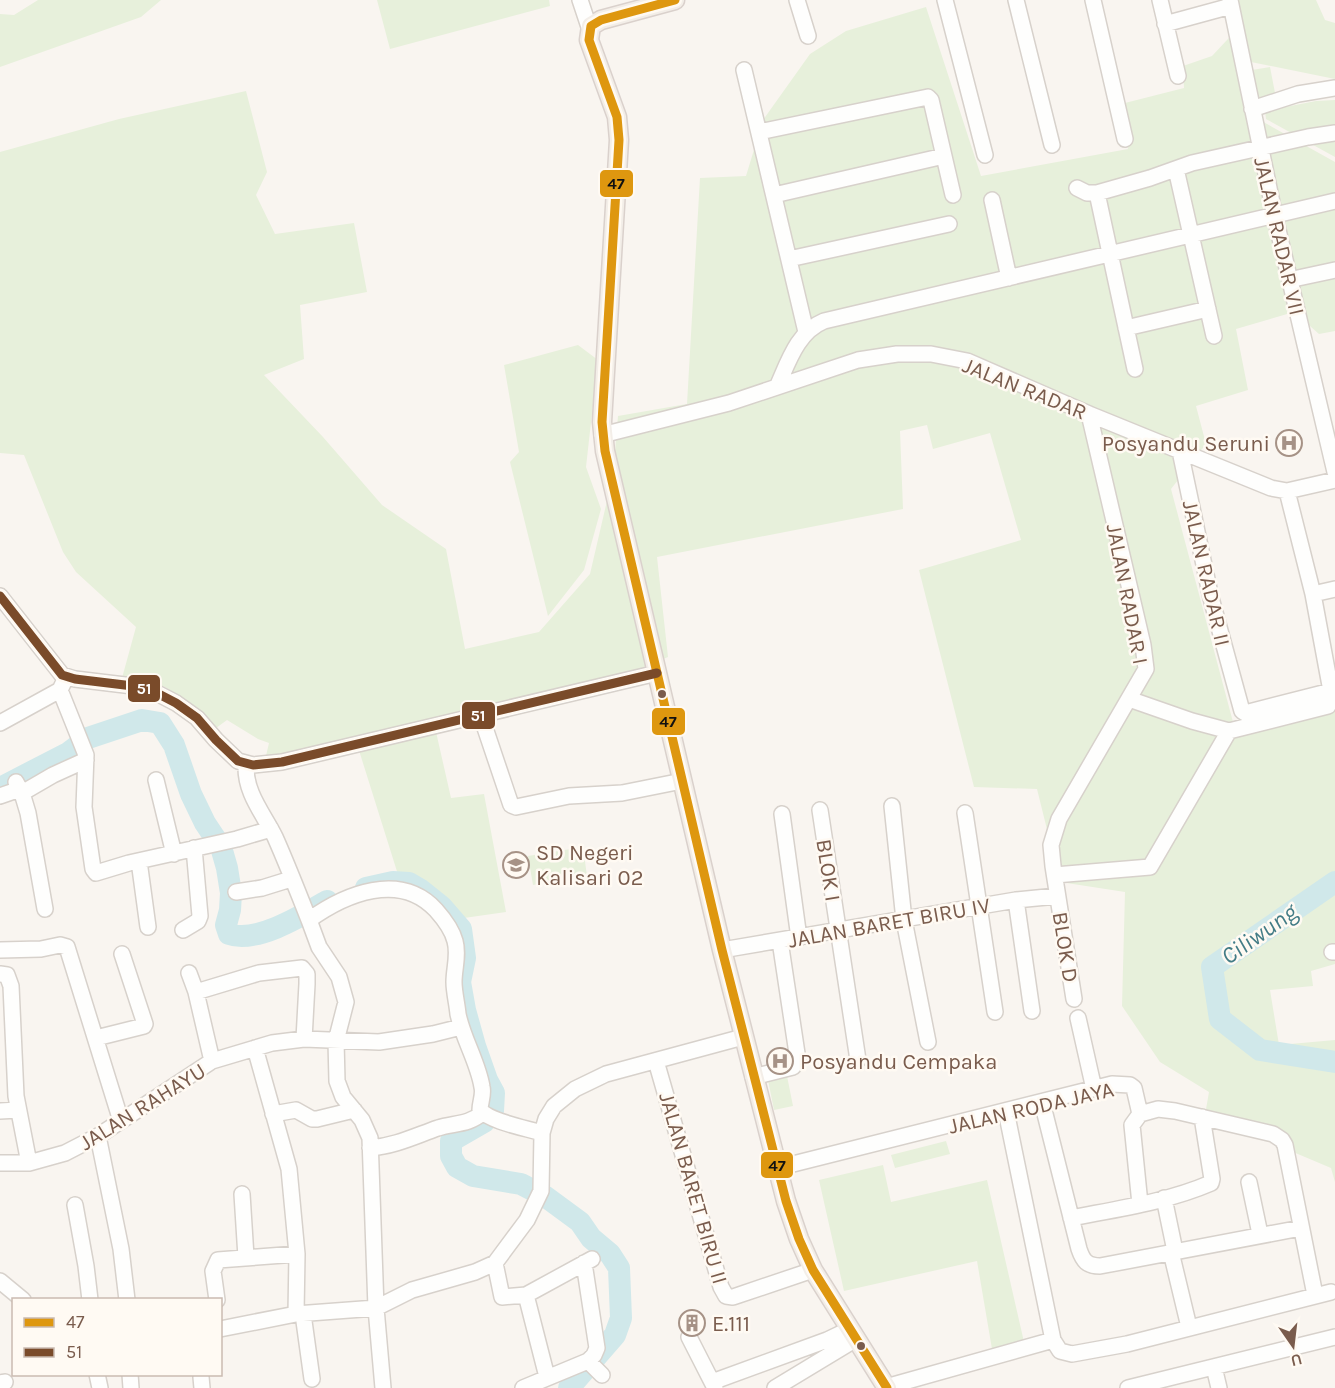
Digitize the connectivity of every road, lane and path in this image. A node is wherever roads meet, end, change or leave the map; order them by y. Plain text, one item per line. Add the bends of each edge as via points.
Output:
1 (580, 0) edge
2 (675, 0) edge
3 (797, 0) edge
4 (945, 0) edge
5 (1016, 0) edge
6 (1092, 0) edge
7 (1160, 0) edge
8 (1230, 3) edge
9 (1165, 24) junction
10 (590, 30) junction
11 (808, 36) dead end
12 (744, 70) dead end
13 (1178, 76) dead end
14 (1335, 88) edge
15 (1252, 109) junction
16 (759, 132) junction
17 (1335, 133) edge
18 (1125, 139) dead end
19 (1052, 145) dead end
20 (1260, 147) junction
21 (985, 155) dead end
22 (944, 156) junction
23 (1176, 169) junction
24 (1077, 188) dead end
25 (1097, 193) junction
26 (774, 195) junction
27 (953, 195) dead end
28 (992, 200) dead end
29 (1335, 201) edge
30 (1275, 217) junction
31 (949, 224) dead end
32 (1191, 236) junction
33 (1110, 255) junction
34 (789, 259) junction
35 (1335, 270) edge
36 (1009, 278) junction
37 (1299, 278) dead end
38 (1208, 309) junction
39 (1126, 328) junction
40 (806, 332) junction
41 (1214, 336) dead end
42 (1135, 369) dead end
43 (777, 387) junction
44 (1089, 414) junction
45 (602, 435) junction
46 (1180, 451) junction
47 (1335, 471) edge
48 (1335, 480) edge
49 (1287, 491) junction
50 (1335, 589) edge
51 (1313, 594) junction
52 (0, 596) edge
53 (657, 672) junction
54 (63, 683) junction
55 (1333, 691) edge
56 (1129, 699) junction
57 (481, 716) junction
58 (0, 723) edge
59 (1229, 731) junction
60 (86, 757) junction
61 (246, 765) junction
62 (156, 780) dead end
63 (682, 781) junction
64 (20, 788) junction
65 (0, 796) edge
66 (892, 806) dead end
67 (820, 810) dead end
68 (965, 813) dead end
69 (782, 814) dead end
70 (270, 829) junction
71 (194, 848) junction
72 (174, 854) junction
73 (139, 861) junction
74 (1054, 875) junction
75 (291, 879) junction
76 (236, 892) dead end
77 (1057, 896) junction
78 (1016, 900) junction
79 (979, 907) junction
80 (45, 909) dead end
81 (307, 916) junction
82 (904, 920) junction
83 (148, 927) dead end
84 (183, 930) dead end
85 (839, 931) junction
86 (799, 938) junction
87 (780, 941) junction
88 (2, 950) edge
89 (722, 950) junction
90 (122, 954) dead end
91 (189, 973) dead end
92 (0, 974) edge
93 (196, 992) junction
94 (1074, 999) dead end
95 (1032, 1011) dead end
96 (995, 1012) dead end
97 (1078, 1018) dead end
98 (461, 1027) junction
99 (743, 1037) junction
100 (96, 1038) junction
101 (304, 1039) junction
102 (336, 1041) junction
103 (928, 1042) dead end
104 (255, 1048) junction
105 (858, 1060) dead end
106 (212, 1061) junction
107 (656, 1061) junction
108 (7, 1071) edge
109 (753, 1077) junction
110 (1094, 1089) junction
111 (1042, 1102) junction
112 (18, 1110) junction
113 (354, 1110) junction
114 (0, 1111) edge
115 (1006, 1111) junction
116 (273, 1113) junction
117 (1140, 1114) junction
118 (488, 1115) junction
119 (1202, 1118) junction
120 (121, 1120) junction
121 (542, 1133) junction
122 (98, 1136) junction
123 (370, 1148) junction
124 (0, 1163) edge
125 (29, 1163) junction
126 (777, 1168) junction
127 (1249, 1182) dead end
128 (242, 1194) dead end
129 (1164, 1198) junction
130 (1140, 1204) junction
131 (75, 1205) dead end
132 (1071, 1218) junction
133 (1301, 1228) junction
134 (1260, 1234) junction
135 (1173, 1252) junction
136 (297, 1254) junction
137 (246, 1257) junction
138 (495, 1263) junction
139 (813, 1270) junction
140 (0, 1281) edge
141 (1331, 1292) dead end
142 (526, 1295) junction
143 (1315, 1296) junction
144 (22, 1298) edge
145 (90, 1298) edge
146 (127, 1298) edge
147 (217, 1298) edge
148 (376, 1308) junction
149 (300, 1314) junction
150 (222, 1326) edge
151 (1189, 1328) junction
152 (853, 1334) junction
153 (689, 1337) dead end
154 (1335, 1337) edge
155 (1053, 1340) junction
156 (1214, 1367) junction
157 (547, 1377) junction
158 (312, 1379) dead end
159 (713, 1385) edge
160 (785, 1385) edge
161 (887, 1387) edge
162 (383, 1388) edge
163 (523, 1388) edge
164 (1128, 1388) edge
165 (1219, 1388) edge

1 - 10 street
2 - 10 main road via 602,20
3 - 11 street
4 - 21 street
5 - 19 street
6 - 18 street
7 - 9 street
8 - 9 street
8 - 15 street, JALAN RADAR VII
9 - 13 street
10 - 45 main road via 591,48 614,109 619,140
12 - 16 street
14 - 15 street via 1298,94
15 - 20 street, JALAN RADAR VII
16 - 22 street via 927,96
16 - 26 street
17 - 20 street
20 - 23 street
20 - 30 street, JALAN RADAR VII
22 - 26 street
22 - 27 street
23 - 25 street
23 - 32 street
24 - 25 street
25 - 33 street
26 - 34 street
28 - 36 street
29 - 30 street
30 - 32 street
30 - 47 street, JALAN RADAR VII
31 - 34 street
32 - 33 street
32 - 38 street
33 - 36 street
33 - 39 street
34 - 40 street
35 - 37 street
36 - 40 street via 839,316
38 - 39 street
38 - 41 street
39 - 42 street
40 - 43 street
43 - 44 street, JALAN RADAR via 858,360 931,354 967,362
43 - 45 street, JALAN RADAR via 692,414
44 - 46 street, JALAN RADAR
44 - 56 street, JALAN RADAR I via 1145,655 1145,673
45 - 53 main road
46 - 49 street, JALAN RADAR
46 - 55 street, JALAN RADAR II via 1242,711
48 - 49 street, JALAN RADAR
49 - 51 street
50 - 51 street
51 - 55 street
52 - 54 street
53 - 57 street
53 - 63 main road
54 - 58 street
54 - 60 street
54 - 61 street via 133,686 165,696 197,718 229,753
55 - 59 street via 1326,708
56 - 59 street
56 - 74 street, JALAN RADAR I via 1056,828 1051,845
57 - 61 street via 272,764
57 - 63 street via 511,805 516,807
59 - 74 street via 1150,867
60 - 64 street
60 - 73 street via 84,807 95,872
61 - 70 street via 245,776 255,805
62 - 72 street
63 - 89 main road
64 - 65 street
64 - 80 street
66 - 82 street
67 - 85 street, BLOK I
68 - 79 street
69 - 86 street
70 - 71 street
70 - 75 street
71 - 72 street
71 - 84 street via 200,916
72 - 73 street
73 - 83 street
74 - 77 street, JALAN RADAR I
75 - 76 street
75 - 81 street
77 - 78 street, JALAN BARET BIRU IV
77 - 94 street, BLOK D
78 - 79 street, JALAN BARET BIRU IV
78 - 95 street
79 - 82 street, JALAN BARET BIRU IV
79 - 96 street
81 - 98 street via 363,892 391,889 423,898 447,924 456,942 454,981
81 - 102 street via 345,995
82 - 85 street, JALAN BARET BIRU IV
82 - 103 street
85 - 86 street, JALAN BARET BIRU IV
85 - 105 street, BLOK I
86 - 87 street, JALAN BARET BIRU IV
87 - 89 street, JALAN BARET BIRU IV
87 - 109 street via 798,1060 794,1067
88 - 100 street via 67,947
89 - 99 main road
90 - 100 street via 145,1024
91 - 93 street
92 - 108 street via 7,975 11,986 14,1038
93 - 101 street via 259,973 302,968 307,975
93 - 106 street
97 - 110 street
98 - 102 street, JALAN RAHAYU via 385,1041
98 - 118 street via 480,1079 480,1107
99 - 107 street
99 - 109 main road
100 - 120 street
101 - 102 street, JALAN RAHAYU
101 - 104 street, JALAN RAHAYU
102 - 113 street via 337,1081
104 - 106 street, JALAN RAHAYU
104 - 116 street
106 - 120 street, JALAN RAHAYU
107 - 121 street via 606,1074 575,1089 554,1106
107 - 139 street, JALAN BARET BIRU II via 726,1296
108 - 112 street
109 - 126 main road
110 - 111 street, JALAN RODA JAYA
110 - 117 street, JALAN RODA JAYA via 1130,1085
111 - 115 street, JALAN RODA JAYA
111 - 132 street
112 - 114 street
112 - 125 street
113 - 116 street via 317,1119 296,1110
113 - 123 street via 366,1127
115 - 126 street, JALAN RODA JAYA
115 - 155 street
116 - 136 street via 289,1169
117 - 119 street, JALAN RODA JAYA via 1167,1109
117 - 130 street via 1132,1125
118 - 121 street
118 - 123 street via 440,1127 395,1145
119 - 129 street via 1212,1182
119 - 133 street, JALAN RODA JAYA via 1265,1131 1282,1140
120 - 122 street, JALAN RAHAYU
121 - 138 street via 539,1198
122 - 125 street, JALAN RAHAYU via 54,1157
122 - 146 street
123 - 148 street
124 - 125 street, JALAN RAHAYU
126 - 139 main road via 796,1232
127 - 134 street
128 - 137 street
129 - 130 street
129 - 135 street
130 - 132 street
131 - 145 street
132 - 135 street via 1082,1258 1092,1266
133 - 134 street
133 - 143 street
134 - 135 street
135 - 151 street
136 - 137 street
136 - 149 street
137 - 147 street via 216,1263 213,1271
138 - 142 street via 502,1297
138 - 148 street via 412,1290
139 - 152 main road
140 - 144 street
141 - 143 street
142 - 157 street
142 - 157 street via 588,1261 597,1348 593,1366
143 - 151 street
148 - 149 street
148 - 162 street
149 - 150 street
149 - 158 street
151 - 155 street via 1072,1354 1060,1351
152 - 159 street via 816,1344
152 - 160 street
152 - 161 main road
153 - 159 street
154 - 156 street
155 - 161 street
156 - 164 street
156 - 165 street
157 - 163 street

